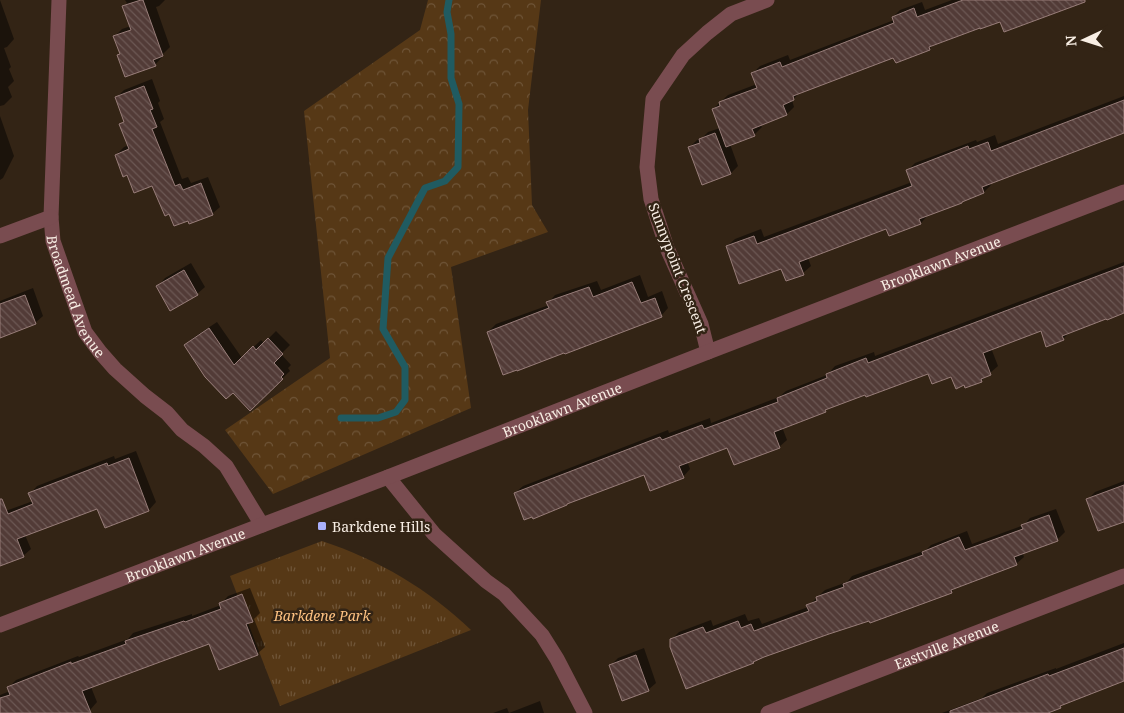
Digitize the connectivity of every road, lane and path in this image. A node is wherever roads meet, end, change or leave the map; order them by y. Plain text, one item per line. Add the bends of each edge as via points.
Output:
1 (59, 0) edge
2 (767, 0) edge
3 (1124, 192) edge
4 (51, 217) junction
5 (0, 236) edge
6 (708, 352) junction
7 (388, 477) junction
8 (262, 526) junction
9 (1124, 576) edge
10 (0, 625) edge
11 (585, 713) edge
12 (768, 713) edge

1 - 4 street, Broadmead Avenue
2 - 6 street, Sunnypoint Crescent via 731,14 707,33 683,55 653,99 647,167 651,199 667,248 701,324
3 - 6 street, Brooklawn Avenue
4 - 5 street
4 - 8 street, Broadmead Avenue via 53,242 85,332 115,369 226,466
6 - 7 street, Brooklawn Avenue
7 - 8 street, Brooklawn Avenue
7 - 11 street via 434,534 504,594 542,635
8 - 10 street, Brooklawn Avenue
9 - 12 street, Eastville Avenue

